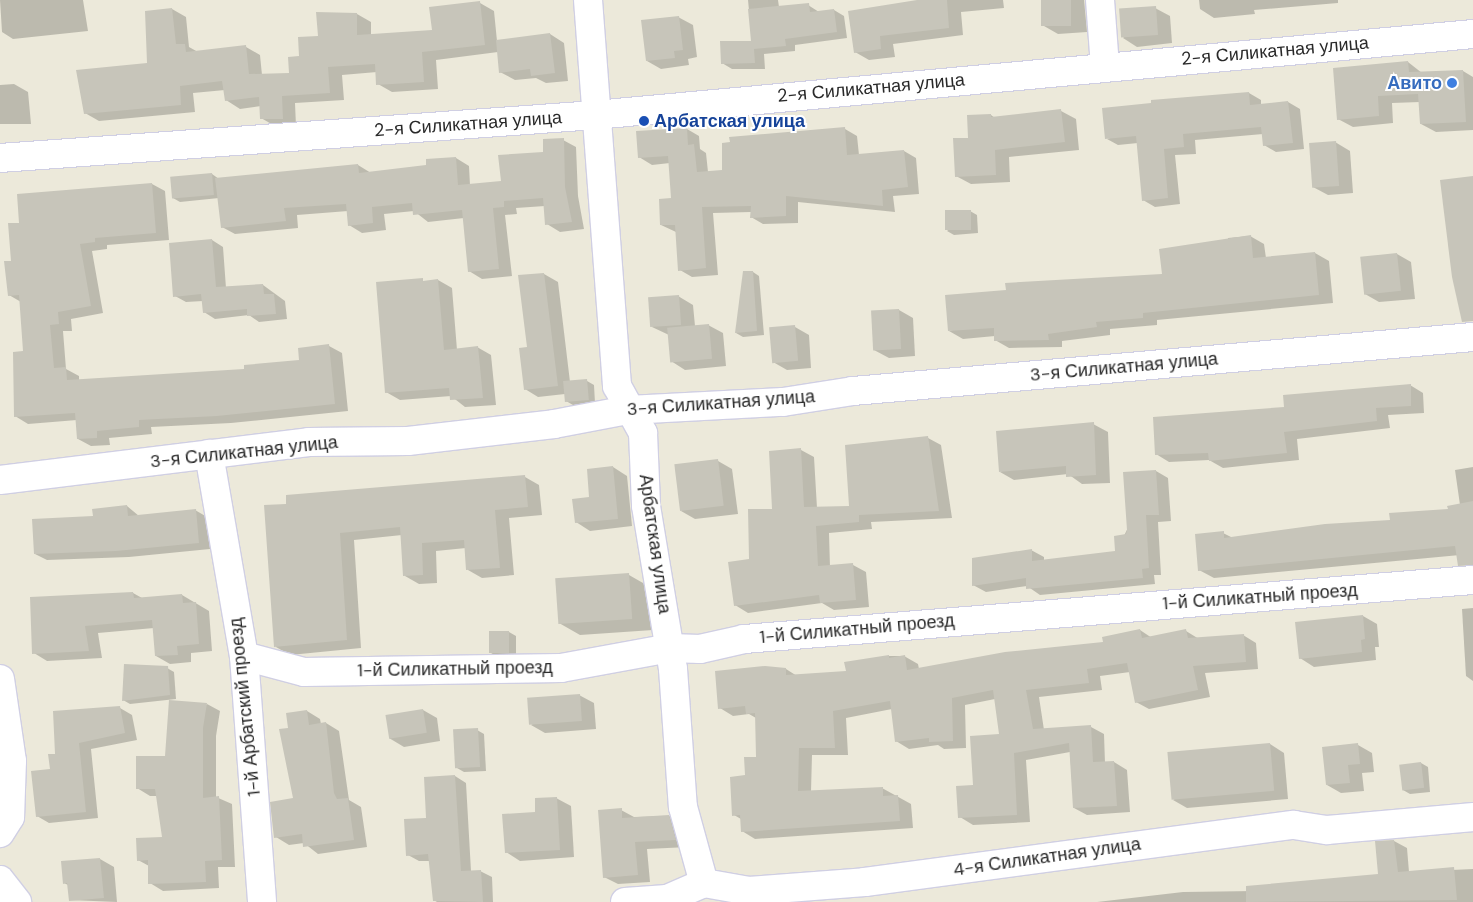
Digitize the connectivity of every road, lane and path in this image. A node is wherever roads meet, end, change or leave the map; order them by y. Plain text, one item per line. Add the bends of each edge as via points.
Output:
1 (588, 0) edge
2 (1100, 0) edge
3 (1473, 34) edge
4 (1105, 66) junction
5 (595, 115) junction
6 (0, 158) edge
7 (1473, 337) edge
8 (628, 410) junction
9 (209, 454) junction
10 (0, 480) edge
11 (1473, 580) edge
12 (670, 648) junction
13 (244, 656) junction
14 (0, 679) edge
15 (1473, 817) edge
16 (0, 833) edge
17 (0, 880) edge
18 (704, 883) junction
19 (17, 902) edge
20 (262, 902) edge
21 (625, 902) edge

1 - 5 street, Арбатская улица
2 - 4 street
3 - 4 street, 2-я Силикатная улица
4 - 5 street, 2-я Силикатная улица
5 - 6 street, 2-я Силикатная улица
5 - 8 street, Арбатская улица via 617,386
7 - 8 street, 3-я Силикатная улица via 853,391 783,402
8 - 9 street, 3-я Силикатная улица via 554,424 408,441 309,442
8 - 12 street, Арбатская улица via 643,433 646,506
9 - 10 street, 3-я Силикатная улица
9 - 13 street, 1-й Арбатский проезд
11 - 12 street, 1-й Силикатный проезд via 744,639 700,649
12 - 13 street, 1-й Силикатный проезд via 561,668 304,672
12 - 18 street, Арбатская улица via 683,807
13 - 20 street, 1-й Арбатский проезд
14 - 16 street via 12,761 10,817
15 - 18 street, 4-я Силикатная улица via 1327,830 1294,825 855,882 749,891
17 - 19 street
18 - 21 street via 667,899

